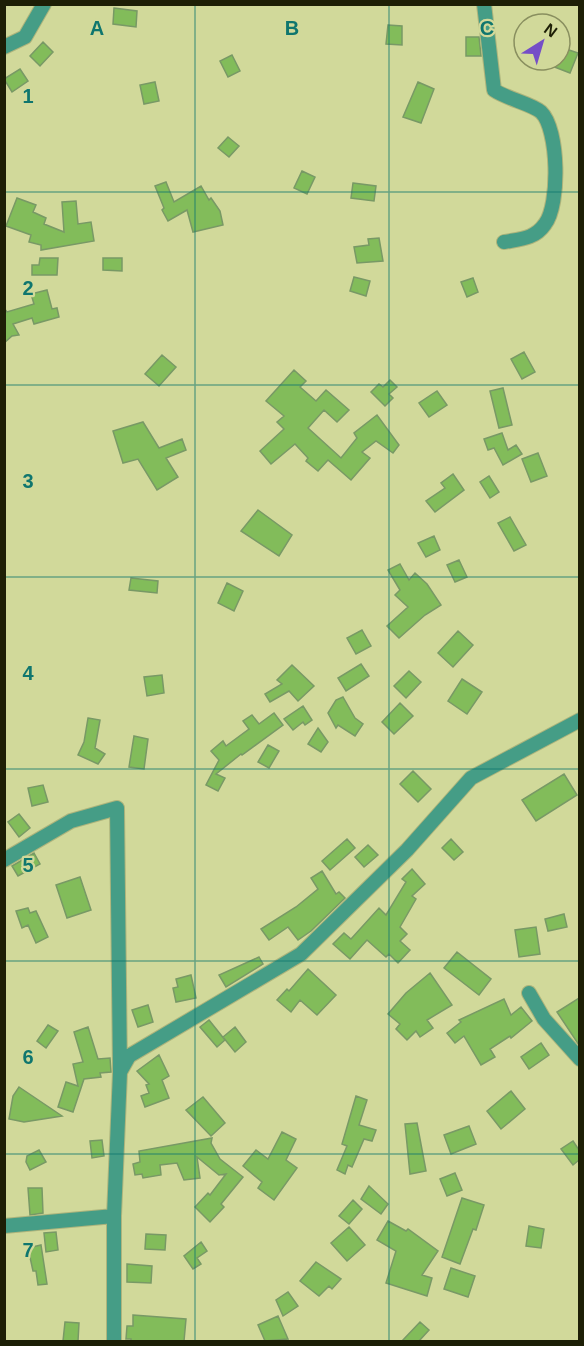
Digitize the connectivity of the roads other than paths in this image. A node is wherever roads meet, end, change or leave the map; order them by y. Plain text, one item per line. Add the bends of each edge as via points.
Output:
1 (44, 4) edge
2 (484, 4) edge
3 (4, 47) edge
4 (504, 242) dead end
5 (579, 720) edge
6 (4, 860) edge
7 (529, 993) dead end
8 (579, 1059) edge
9 (120, 1072) junction
10 (114, 1216) junction
11 (4, 1226) edge
12 (114, 1341) edge

1 - 3 street via 26,37
2 - 4 street via 494,90 541,112 554,149 555,195 546,224 531,238
5 - 9 street via 471,778 407,850 301,954 143,1046 129,1056
6 - 9 street via 70,821 117,808
7 - 8 street via 544,1019
9 - 10 street
10 - 11 street
10 - 12 street

